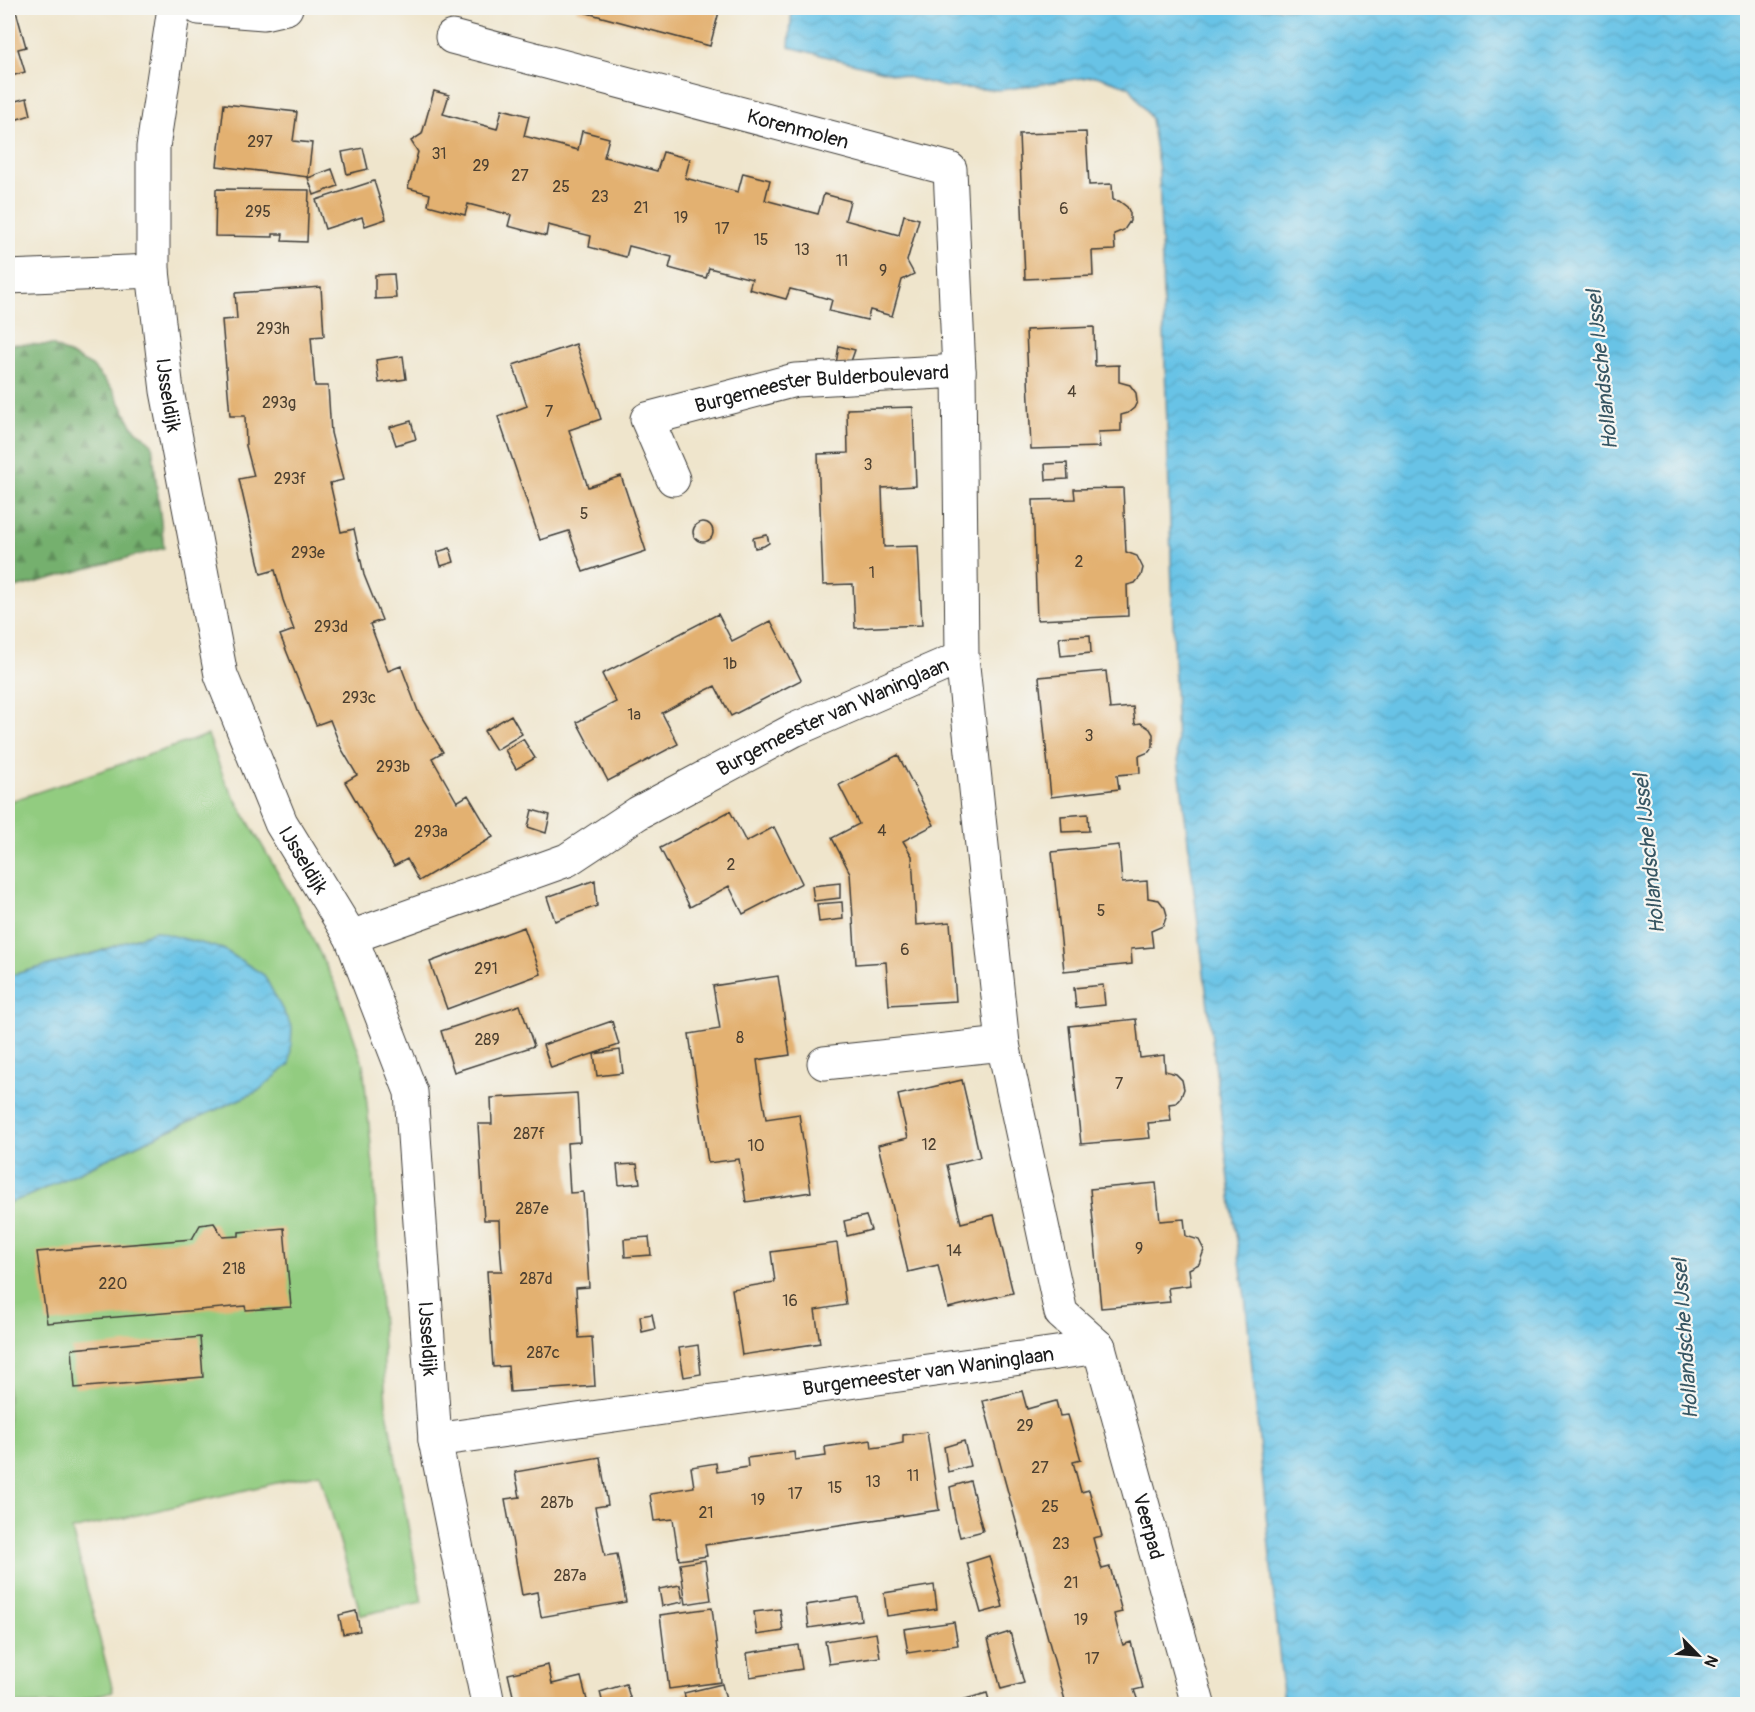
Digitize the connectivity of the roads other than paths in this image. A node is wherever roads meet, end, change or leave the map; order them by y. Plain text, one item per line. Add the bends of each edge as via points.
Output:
1 (174, 8) edge
2 (199, 8) edge
3 (286, 8) edge
4 (452, 37) dead end
5 (153, 271) junction
6 (8, 277) edge
7 (959, 371) junction
8 (673, 479) dead end
9 (962, 657) junction
10 (351, 937) junction
11 (1003, 1044) junction
12 (824, 1063) dead end
13 (1099, 1347) junction
14 (435, 1440) junction
15 (488, 1704) edge
16 (1198, 1704) edge

1 - 5 street, IJsseldijk via 153,147
2 - 3 street via 264,13
4 - 7 street, Korenmolen via 950,169
5 - 6 street
5 - 10 street, IJsseldijk via 167,391 221,675 281,823
7 - 8 street, Burgemeester Bulderboulevard via 795,380 647,419
7 - 9 street, Burgemeester Bulderboulevard
9 - 10 street, Burgemeester van Waninglaan via 794,730 638,813 567,860
9 - 11 street, Burgemeester van Waninglaan
10 - 14 street, IJsseldijk via 411,1092
11 - 12 street
11 - 13 street, Burgemeester van Waninglaan via 1061,1313
13 - 14 street, Burgemeester van Waninglaan
13 - 16 street, Veerpad
14 - 15 street, IJsseldijk

